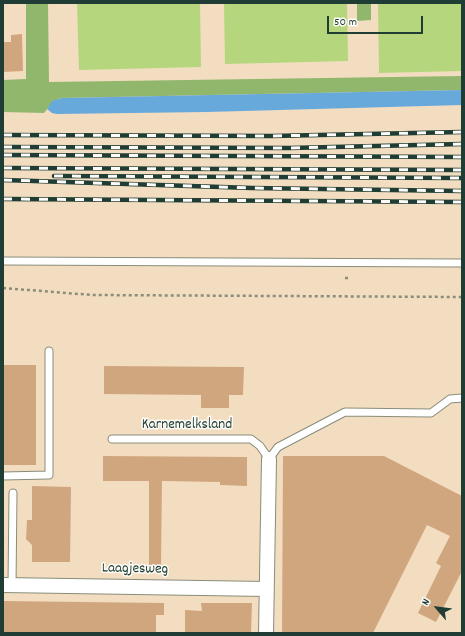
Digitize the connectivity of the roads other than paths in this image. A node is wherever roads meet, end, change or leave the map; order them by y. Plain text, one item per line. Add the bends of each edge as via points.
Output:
1 (3, 261) edge
2 (462, 263) edge
3 (49, 351) dead end
4 (462, 398) edge
5 (112, 439) dead end
6 (269, 459) junction
7 (3, 476) edge
8 (12, 493) dead end
9 (8, 586) edge
10 (267, 590) junction
11 (266, 633) edge

1 - 2 lane
3 - 7 lane via 49,475
4 - 6 lane via 450,399 431,413 345,412 278,447
5 - 6 lane, Karnemelksland via 251,439 260,446
6 - 10 street
8 - 9 lane
9 - 10 street, Laagjesweg
10 - 11 street

